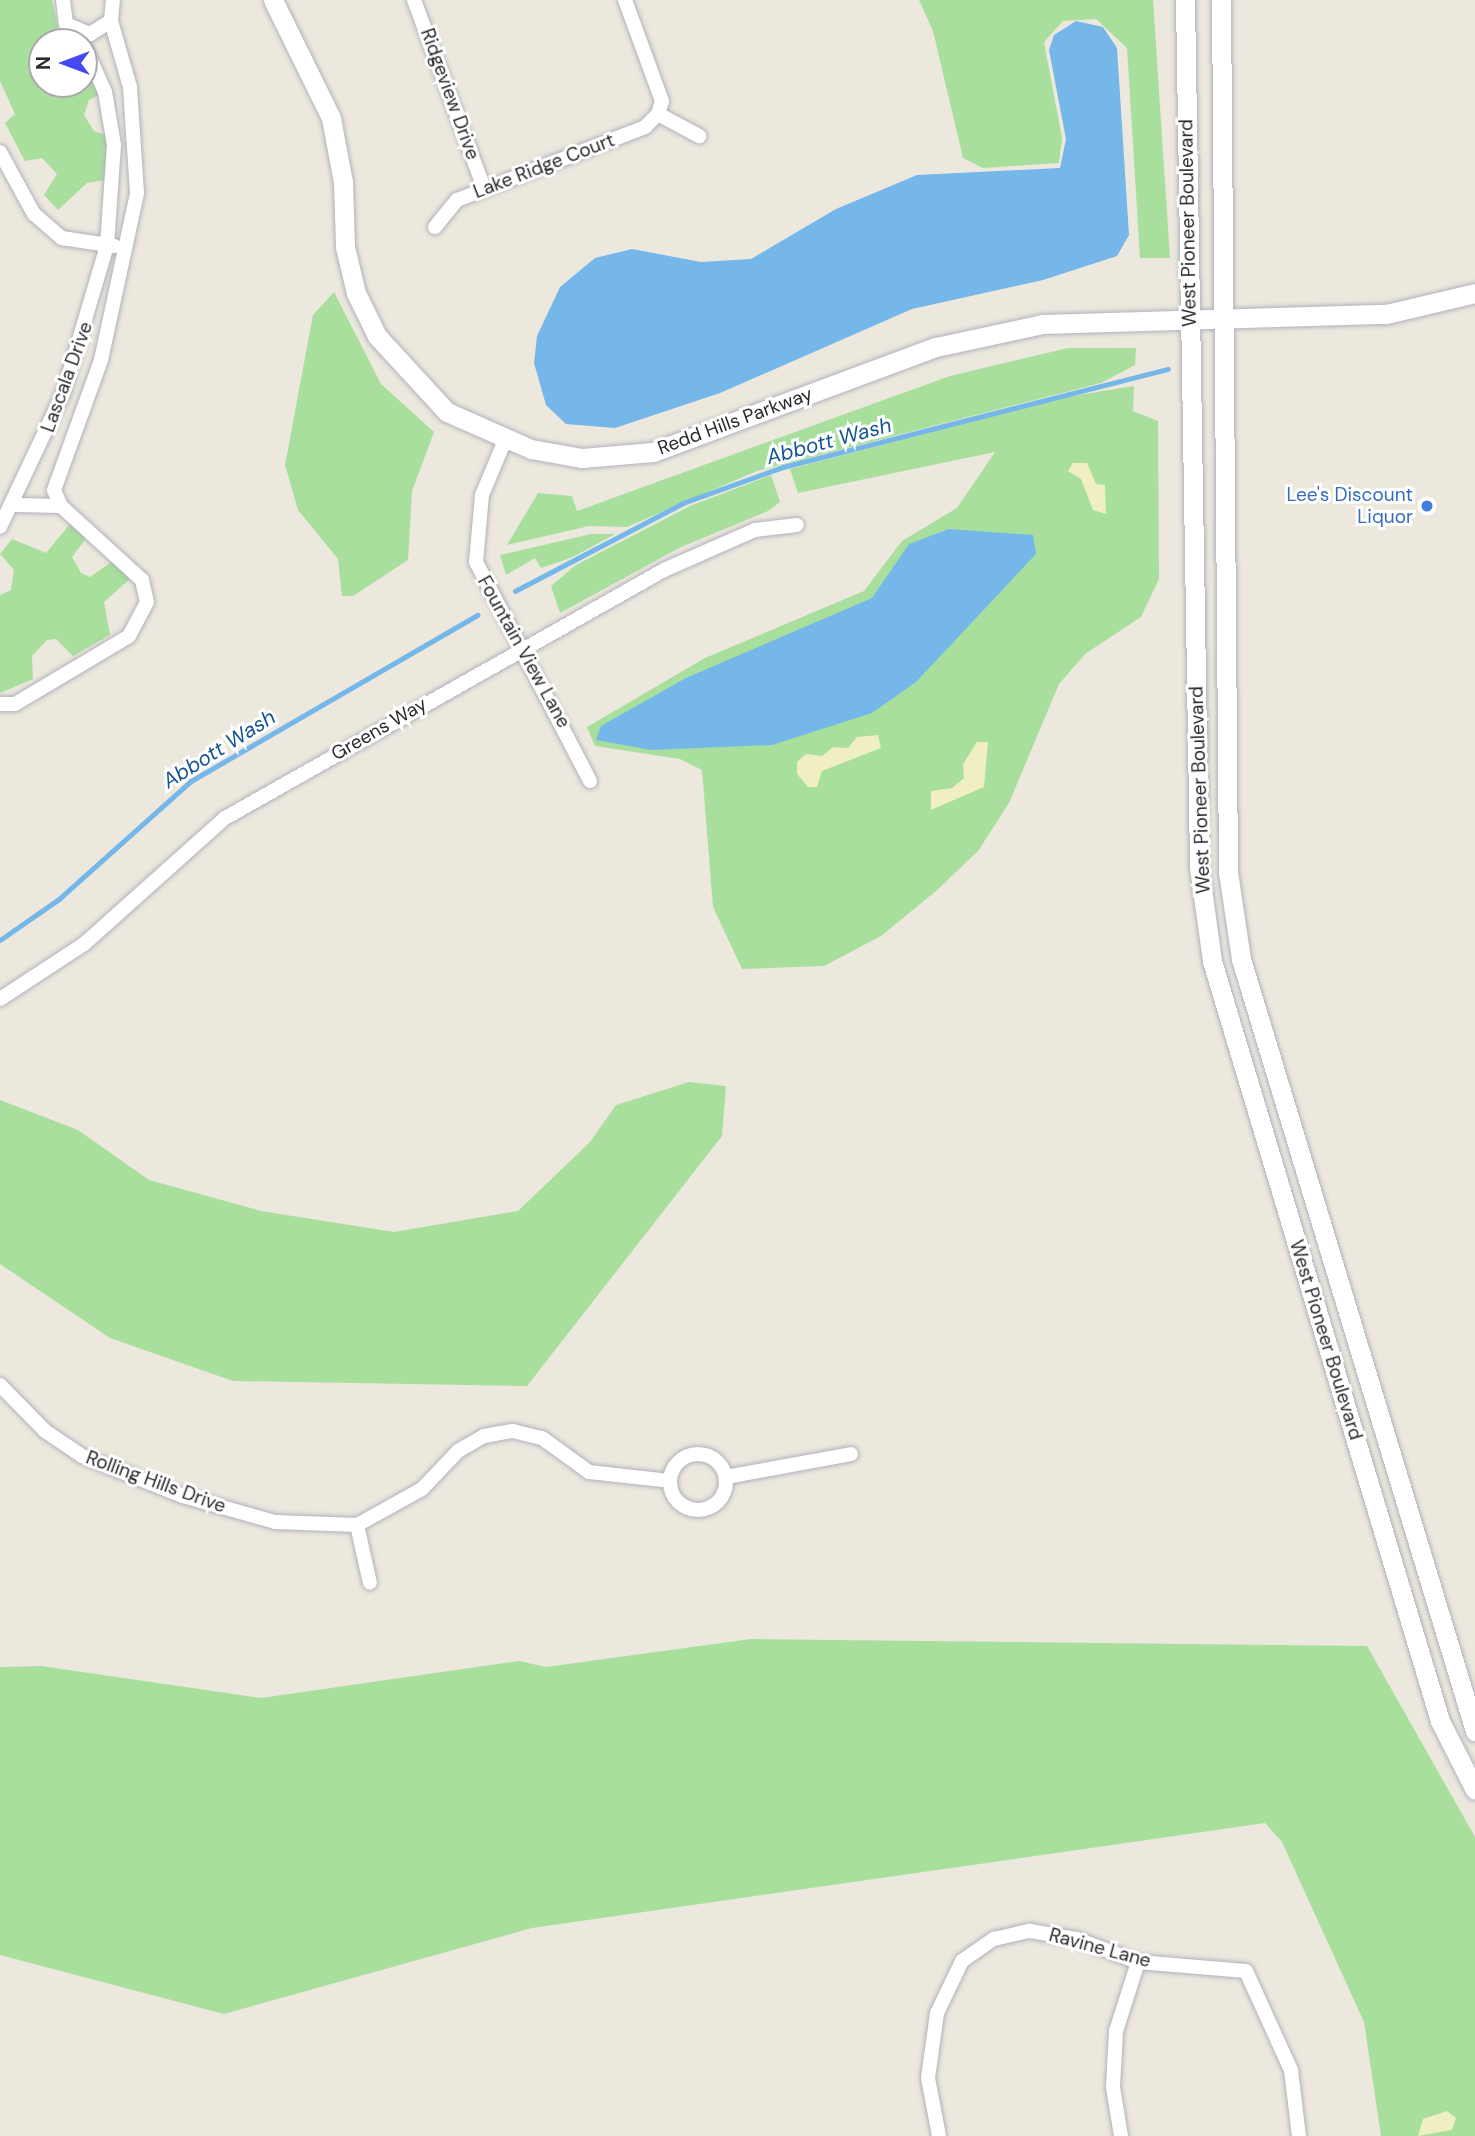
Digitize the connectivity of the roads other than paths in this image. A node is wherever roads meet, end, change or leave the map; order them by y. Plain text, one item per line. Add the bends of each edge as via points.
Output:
1 (273, 0) edge
2 (414, 0) edge
3 (625, 0) edge
4 (1185, 0) edge
5 (1221, 0) edge
6 (61, 2) edge
7 (116, 7) edge
8 (74, 28) edge
9 (98, 32) edge
10 (98, 77) edge
11 (658, 114) junction
12 (699, 136) dead end
13 (0, 152) edge
14 (484, 188) junction
15 (435, 227) dead end
16 (107, 245) junction
17 (128, 248) junction
18 (1475, 293) edge
19 (1223, 316) junction
20 (1188, 317) junction
21 (505, 440) junction
22 (15, 505) junction
23 (61, 506) junction
24 (797, 525) dead end
25 (0, 527) edge
26 (521, 647) junction
27 (0, 704) edge
28 (590, 781) dead end
29 (0, 999) edge
30 (0, 1385) edge
31 (851, 1454) dead end
32 (726, 1477) junction
33 (670, 1481) junction
34 (357, 1525) junction
35 (370, 1583) dead end
36 (1475, 1731) edge
37 (1475, 1790) edge
38 (1138, 1962) junction
39 (939, 2136) edge
40 (1121, 2136) edge
41 (1299, 2136) edge

1 - 21 main road, Redd Hills Parkway via 331,118 345,247 356,293 377,336 447,412
2 - 14 street, Ridgeview Drive
3 - 11 street via 662,101
4 - 20 main road, West Pioneer Boulevard
5 - 19 main road, West Pioneer Boulevard
6 - 8 street, Lascala Drive
7 - 9 street
7 - 17 street, Lascala Drive via 137,142
10 - 16 street, Lascala Drive via 114,145
11 - 12 street
11 - 14 street, Lake Ridge Court via 645,127
13 - 16 street via 34,214 62,238
14 - 15 street, Lake Ridge Court via 457,200
16 - 17 street
16 - 22 street, Lascala Drive via 63,394
17 - 23 street, Lascala Drive via 101,360 56,473
18 - 19 main road, Redd Hills Parkway via 1386,314
19 - 20 main road, Redd Hills Parkway
19 - 36 main road, West Pioneer Boulevard via 1228,872 1241,959
20 - 21 main road, Redd Hills Parkway via 1042,324 936,347 653,452 582,458
20 - 37 main road, West Pioneer Boulevard via 1199,867 1212,961 1440,1721
21 - 26 street, Fountain View Lane via 474,534 480,572
22 - 23 street
22 - 25 street, Lascala Drive
23 - 27 street via 142,580 144,616 129,636 15,704
24 - 26 street, Greens Way via 755,530 664,570
26 - 28 street, Fountain View Lane
26 - 29 street, Greens Way via 225,818 84,944
30 - 34 street, Rolling Hills Drive via 45,1431 82,1456 183,1496 275,1522
31 - 32 street
32 - 33 street via 717,1461 701,1454 676,1464
32 - 33 street via 718,1502 701,1510 676,1499
33 - 34 street via 589,1472 542,1438 513,1431 484,1436 458,1451 422,1489
34 - 35 street
38 - 39 street, Ravine Lane via 1077,1939 1030,1931 994,1939 962,1961 937,2013 928,2078
38 - 40 street via 1116,2031 1113,2087
38 - 41 street, Ravine Lane via 1246,1971 1291,2070

